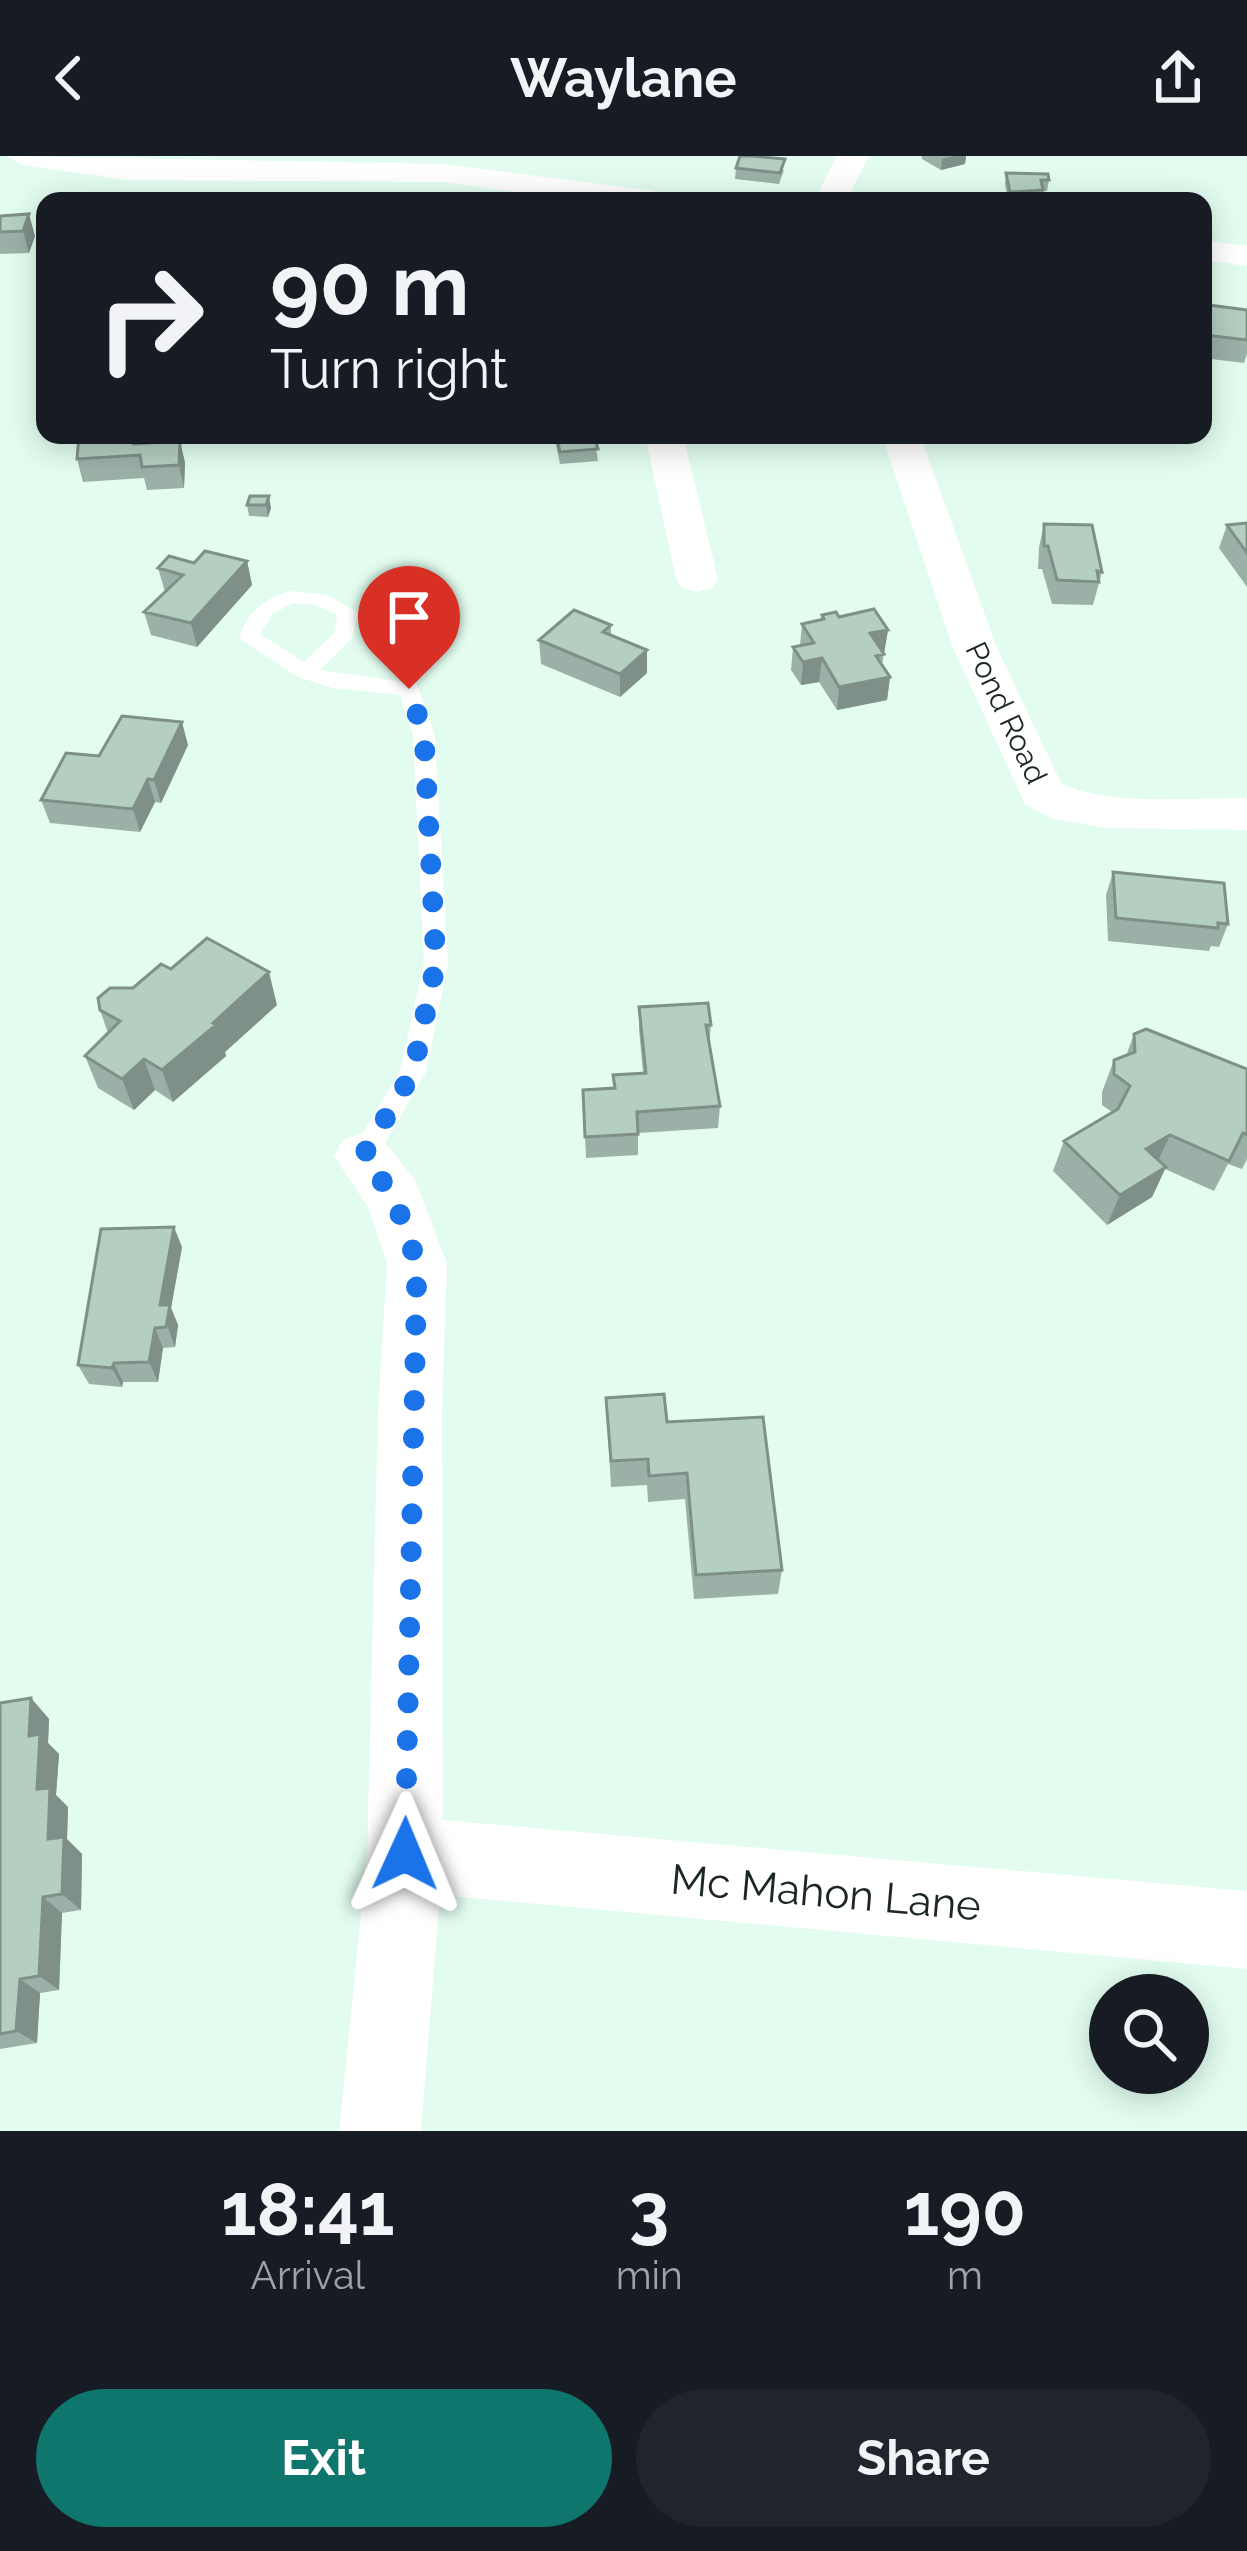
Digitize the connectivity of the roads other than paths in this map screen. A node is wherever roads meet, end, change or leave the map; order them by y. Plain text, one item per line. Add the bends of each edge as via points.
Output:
1 (23, 156) edge
2 (853, 156) edge
3 (573, 192) edge
4 (835, 192) edge
5 (1212, 251) edge
6 (1247, 256) edge
7 (666, 444) edge
8 (904, 444) edge
9 (698, 579) dead end
10 (305, 672) dead end
11 (1247, 814) edge
12 (363, 1156) joint
13 (405, 1854) junction
14 (1247, 1930) edge
15 (380, 2131) edge

1 - 3 street via 127,171 444,172
2 - 4 street
5 - 6 street
7 - 9 street
8 - 11 street, Pond Road via 974,649 1042,793 1104,812
10 - 12 lane via 409,689 424,735 436,963 413,1072
12 - 13 street via 394,1197 417,1263
13 - 14 street, Mc Mahon Lane
13 - 15 street

